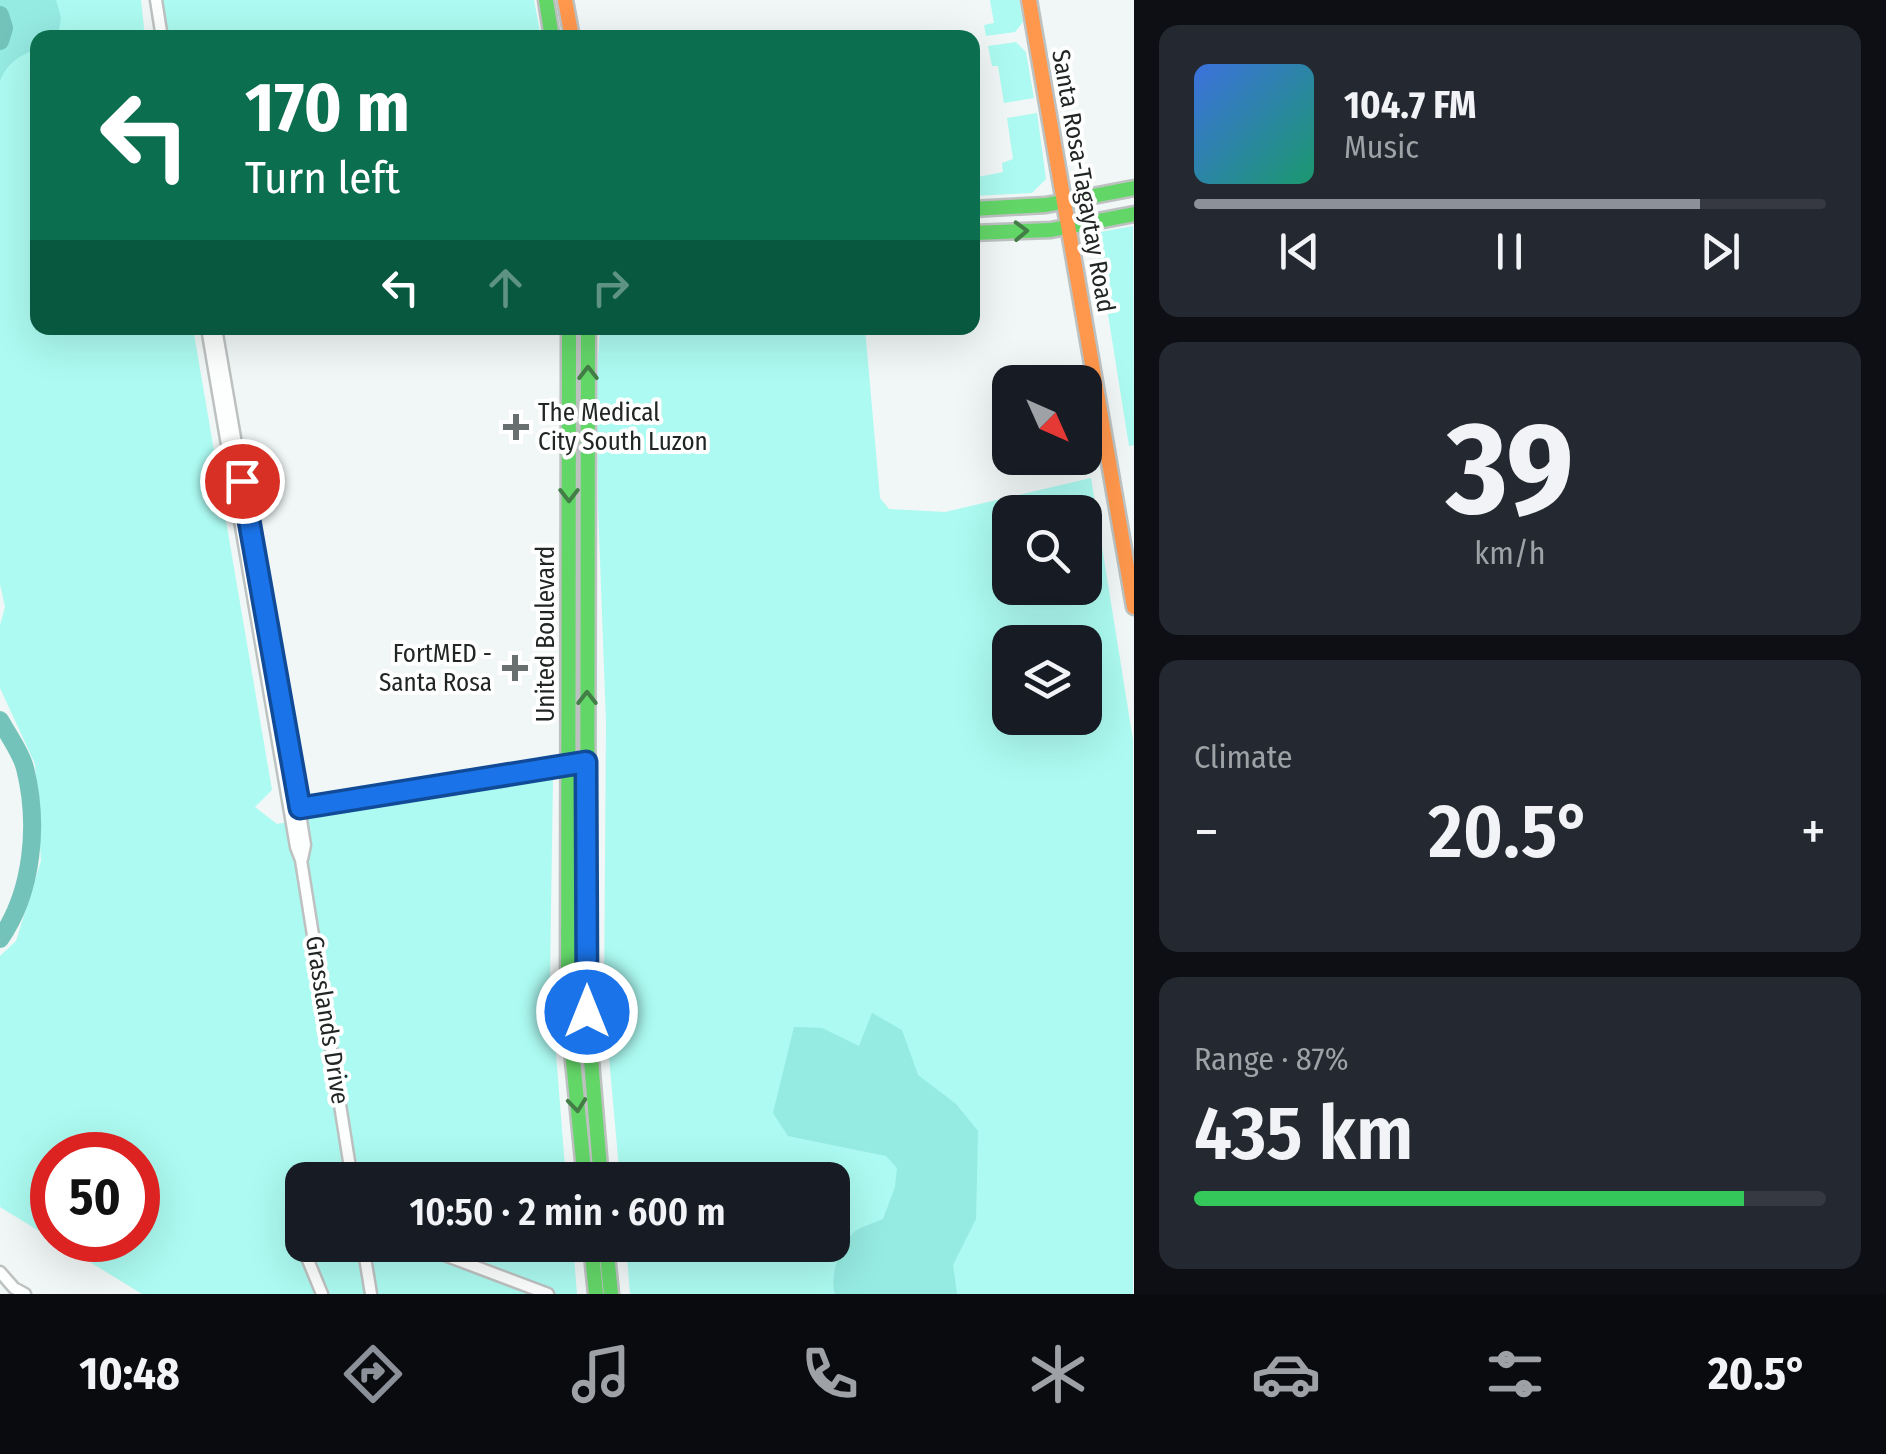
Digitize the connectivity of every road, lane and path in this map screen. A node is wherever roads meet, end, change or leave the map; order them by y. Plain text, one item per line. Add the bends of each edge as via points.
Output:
1 (156, 0) edge
2 (546, 0) edge
3 (565, 0) edge
4 (1030, 0) edge
5 (161, 30) edge
6 (551, 30) edge
7 (571, 30) edge
8 (1134, 188) edge
9 (1064, 201) junction
10 (980, 209) edge
11 (1134, 214) edge
12 (1069, 227) junction
13 (980, 232) edge
14 (208, 335) edge
15 (217, 335) edge
16 (569, 335) edge
17 (588, 335) edge
18 (1134, 607) edge
19 (568, 762) junction
20 (586, 762) junction
21 (294, 809) junction
22 (349, 1162) edge
23 (583, 1162) edge
24 (600, 1162) edge
25 (309, 1262) edge
26 (366, 1262) edge
27 (463, 1262) edge
28 (593, 1262) edge
29 (607, 1262) edge
30 (0, 1272) edge
31 (17, 1292) edge
32 (2, 1294) edge
33 (322, 1294) edge
34 (371, 1294) edge
35 (548, 1294) edge
36 (596, 1294) edge
37 (610, 1294) edge

1 - 5 street
2 - 6 main road
3 - 7 main road
4 - 9 main road, Santa Rosa-Tagaytay Road
8 - 9 main road
9 - 10 main road
9 - 12 main road, Santa Rosa-Tagaytay Road
11 - 12 main road
13 -> 12 main road
12 - 18 main road, Santa Rosa-Tagaytay Road
14 - 21 street, Grasslands Drive
15 - 21 street, Grasslands Drive
16 -> 19 main road, United Boulevard
20 -> 17 main road, United Boulevard
19 - 20 street
19 - 21 street
19 -> 23 main road, United Boulevard via 568,1011
20 - 24 main road, United Boulevard via 587,1012
21 - 22 street, Grasslands Drive via 305,845 301,860
25 - 33 street
26 - 34 street
27 - 35 street
28 - 36 main road
29 - 37 main road
30 - 31 street
31 - 32 street

